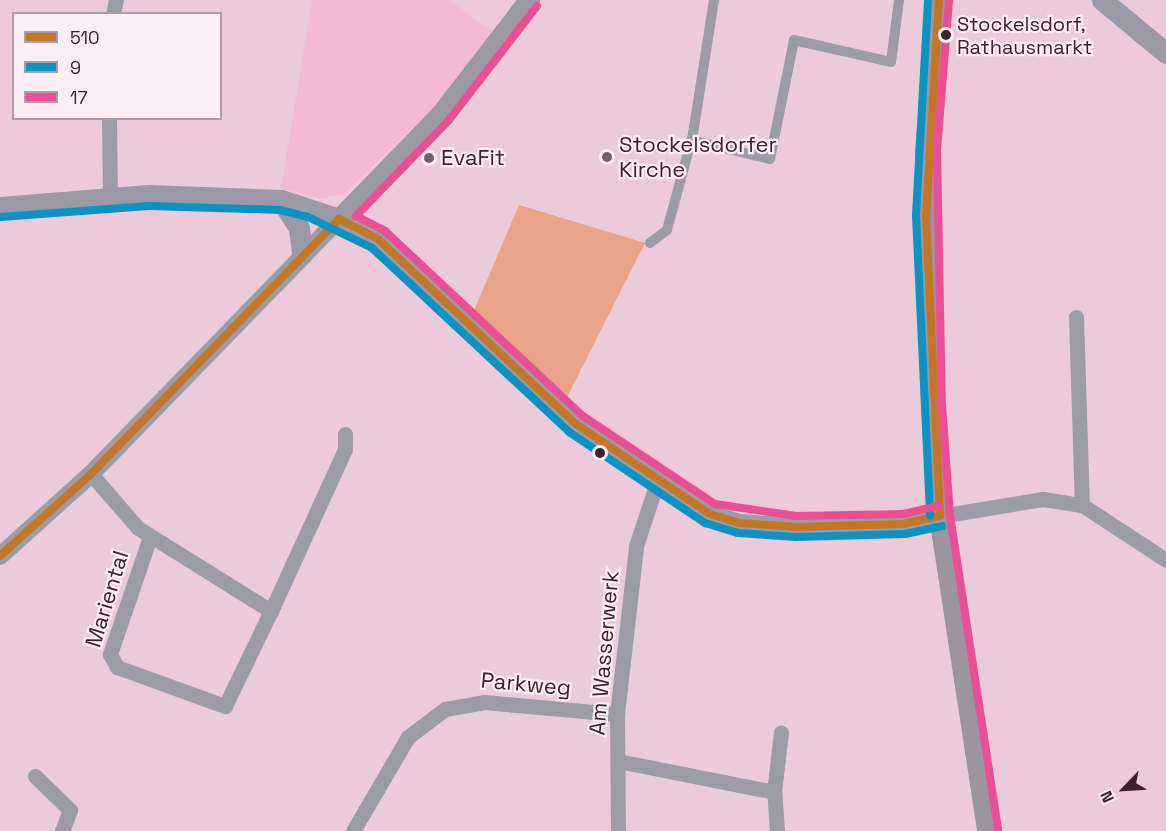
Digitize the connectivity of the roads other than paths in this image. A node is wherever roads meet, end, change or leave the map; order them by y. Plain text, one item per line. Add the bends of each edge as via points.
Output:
1 (529, 0) edge
2 (714, 0) edge
3 (898, 0) edge
4 (939, 0) edge
5 (1102, 0) edge
6 (1166, 53) edge
7 (109, 120) edge
8 (691, 140) junction
9 (110, 196) junction
10 (281, 200) junction
11 (0, 207) edge
12 (339, 219) junction
13 (650, 243) dead end
14 (302, 255) junction
15 (1076, 317) dead end
16 (345, 434) dead end
17 (91, 474) junction
18 (657, 482) junction
19 (1082, 505) junction
20 (940, 516) junction
21 (150, 537) junction
22 (0, 556) edge
23 (1166, 560) edge
24 (271, 611) junction
25 (617, 714) junction
26 (781, 732) dead end
27 (618, 761) junction
28 (35, 776) dead end
29 (774, 792) junction
30 (62, 831) edge
31 (353, 831) edge
32 (618, 831) edge
33 (777, 831) edge
34 (988, 831) edge

1 - 12 main road via 441,114
2 - 8 street
3 - 8 street via 891,62 794,40 770,159
4 - 20 main road via 926,216
5 - 6 main road
7 - 9 street
8 - 13 street via 667,230
9 - 10 main road
9 - 11 main road
10 - 12 main road
10 - 14 main road via 299,228
12 - 14 street
12 - 18 street via 378,239 564,414
14 - 17 street
15 - 19 street
16 - 24 street, Mariental via 345,449
17 - 21 street, Mariental
17 - 22 street
18 - 20 street via 710,514 740,523 882,525
18 - 25 street, Am Wasserwerk via 636,546
19 - 20 street via 1043,499
19 - 23 street
20 - 34 main road
21 - 24 street, Mariental
21 - 24 street, Mariental via 110,654 117,667 225,706
25 - 27 street, Am Wasserwerk
25 - 31 street, Parkweg via 484,702 445,709 408,737
26 - 29 street
27 - 29 street
27 - 32 street, Am Wasserwerk
28 - 30 street via 70,810
29 - 33 street

